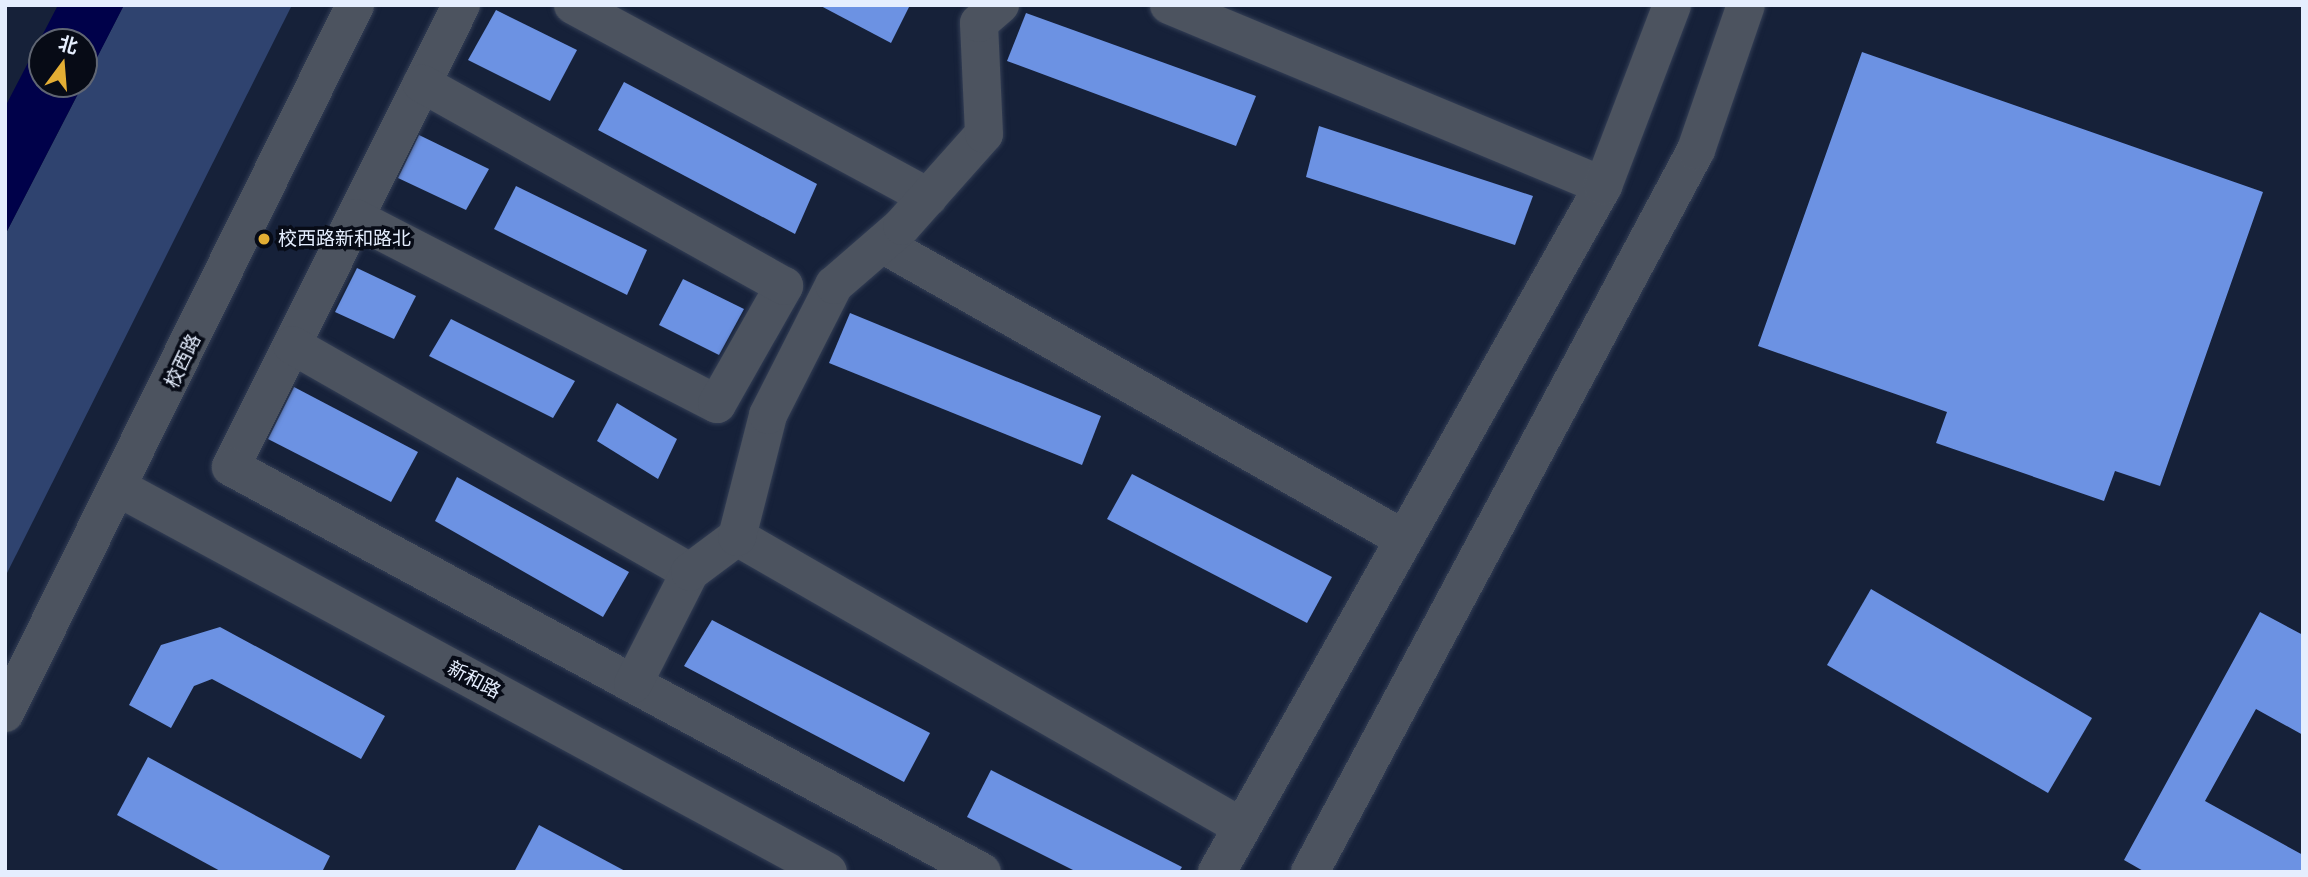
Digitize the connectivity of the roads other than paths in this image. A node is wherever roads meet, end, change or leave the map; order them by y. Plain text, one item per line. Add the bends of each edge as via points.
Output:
1 (355, 5) edge
2 (461, 5) edge
3 (573, 5) edge
4 (1000, 5) edge
5 (1169, 5) edge
6 (1672, 5) edge
7 (1746, 5) edge
8 (422, 84) junction
9 (1603, 186) junction
10 (928, 197) junction
11 (355, 218) junction
12 (881, 244) junction
13 (292, 345) junction
14 (121, 489) junction
15 (737, 537) junction
16 (1405, 539) junction
17 (690, 572) junction
18 (634, 684) junction
19 (5, 713) edge
20 (1242, 827) junction
21 (828, 872) edge
22 (982, 872) edge
23 (1217, 872) edge
24 (1310, 872) edge

1 - 14 street, 校西路
2 - 8 street
3 - 10 street
4 - 10 street via 979,23 984,134
5 - 9 street
6 - 9 street
7 - 24 street via 1696,150
8 - 11 street
8 - 11 street via 784,286 717,404
9 - 16 street
10 - 12 street
11 - 13 street
12 - 15 street via 834,285 768,415
12 - 16 street
13 - 17 street
13 - 18 street via 231,467
14 - 19 street, 校西路
14 - 21 street, 新和路
15 - 17 street
15 - 20 street
16 - 20 street
17 - 18 street
18 - 22 street
20 - 23 street

